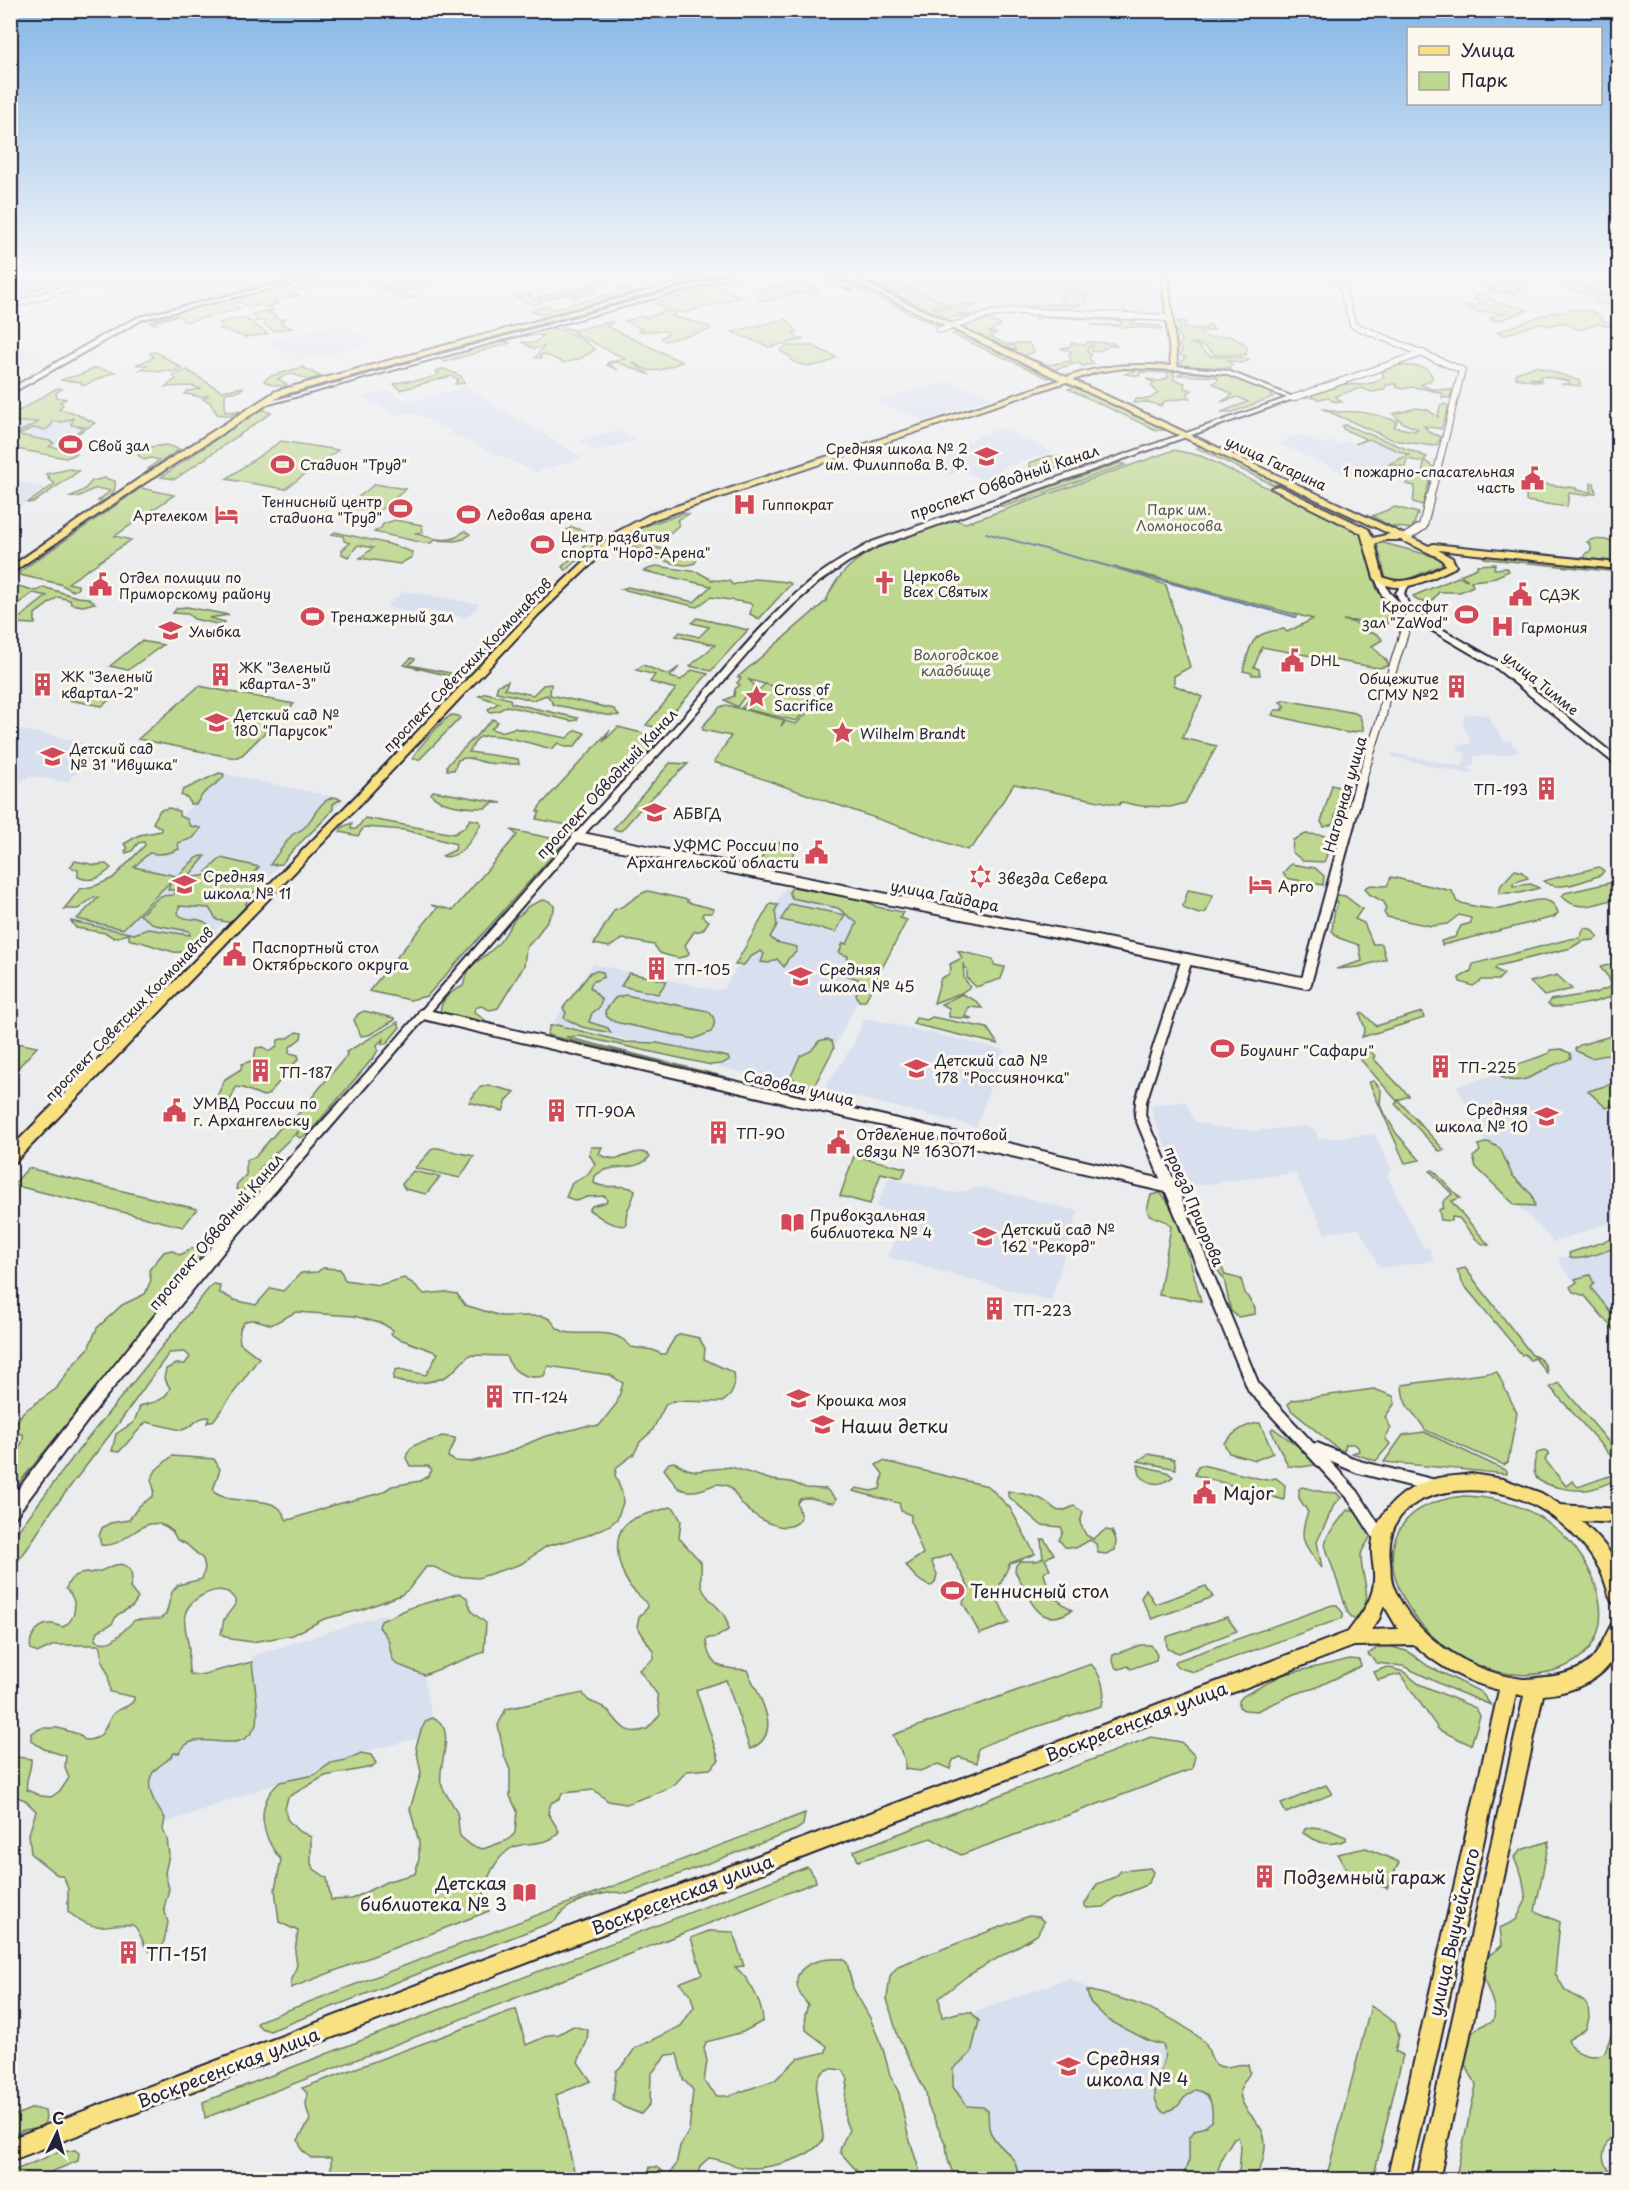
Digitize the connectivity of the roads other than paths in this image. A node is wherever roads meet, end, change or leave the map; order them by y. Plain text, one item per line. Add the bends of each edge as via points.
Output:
1 (34, 378) edge
2 (331, 378) edge
3 (357, 378) edge
4 (1047, 378) edge
5 (1068, 378) edge
6 (1242, 378) edge
7 (1350, 378) edge
8 (1460, 378) edge
9 (1054, 382) junction
10 (10, 392) edge
11 (1293, 398) junction
12 (259, 405) junction
13 (1184, 436) junction
14 (1173, 440) junction
15 (1420, 530) junction
16 (1404, 538) junction
17 (1370, 543) junction
18 (1422, 545) junction
19 (1459, 563) junction
20 (1618, 566) edge
21 (10, 571) edge
22 (1618, 574) edge
23 (1379, 578) junction
24 (1406, 584) junction
25 (1410, 614) junction
26 (1618, 762) edge
27 (577, 837) junction
28 (1187, 959) junction
29 (1306, 983) joint
30 (423, 1014) junction
31 (10, 1158) edge
32 (1170, 1187) junction
33 (1308, 1444) junction
34 (1436, 1486) junction
35 (10, 1512) edge
36 (1558, 1512) junction
37 (1618, 1516) edge
38 (1381, 1539) junction
39 (1616, 1573) edge
40 (1383, 1582) junction
41 (1618, 1596) edge
42 (1618, 1630) edge
43 (1417, 1637) junction
44 (1354, 1638) junction
45 (1509, 1686) junction
46 (1535, 1688) junction
47 (10, 2150) edge
48 (1398, 2180) edge
49 (1428, 2180) edge

1 - 10 main road
2 - 12 main road via 279,393
3 - 12 main road
4 - 9 main road, улица Гагарина
5 - 9 main road, проспект Советских Космонавтов
6 - 11 main road
7 - 11 street, проспект Обводный Канал
8 - 15 street
9 - 13 main road, улица Гагарина
9 - 14 main road, улица Гагарина
9 - 31 main road, проспект Советских Космонавтов via 652,517 616,536 536,612
11 - 13 main road, проспект Обводный Канал
12 - 21 main road
13 - 14 main road, проспект Обводный Канал
13 - 16 main road, улица Гагарина
14 - 17 main road, улица Гагарина via 1365,531
14 - 27 main road, проспект Обводный Канал via 875,544 832,567 768,628
15 - 16 street
15 - 18 street
16 - 17 main road via 1383,537
16 - 18 main road, улица Гагарина
17 - 23 main road
18 - 19 main road
18 - 20 main road
19 - 22 main road
19 - 24 main road
23 - 24 main road via 1391,584
23 - 25 main road, улица Тимме via 1389,598
24 - 25 main road via 1400,592
25 - 26 main road, улица Тимме via 1499,666
25 - 29 street, Нагорная улица
27 - 28 street, улица Гайдара
27 - 30 main road, проспект Обводный Канал
28 - 29 street, улица Гайдара
28 - 32 street, проезд Приорова via 1139,1107
30 - 32 street, Садовая улица
30 - 35 main road, проспект Обводный Канал via 247,1215 82,1416
32 - 33 street, проезд Приорова via 1254,1388
33 - 34 street via 1348,1464
33 - 38 street via 1355,1497
34 - 36 main road via 1458,1482 1494,1485 1533,1497
34 - 38 main road via 1413,1496 1395,1511
36 - 37 main road
36 - 39 main road via 1592,1543
38 - 40 main road
39 - 41 main road
40 - 43 main road via 1396,1610
40 - 44 main road via 1373,1613
42 - 46 main road via 1604,1659 1586,1674 1562,1684
43 - 44 main road, Воскресенская улица
43 - 45 main road via 1459,1668
44 - 47 main road, Воскресенская улица
45 - 46 main road
45 - 48 main road, улица Выучейского
46 - 49 main road, улица Выучейского

